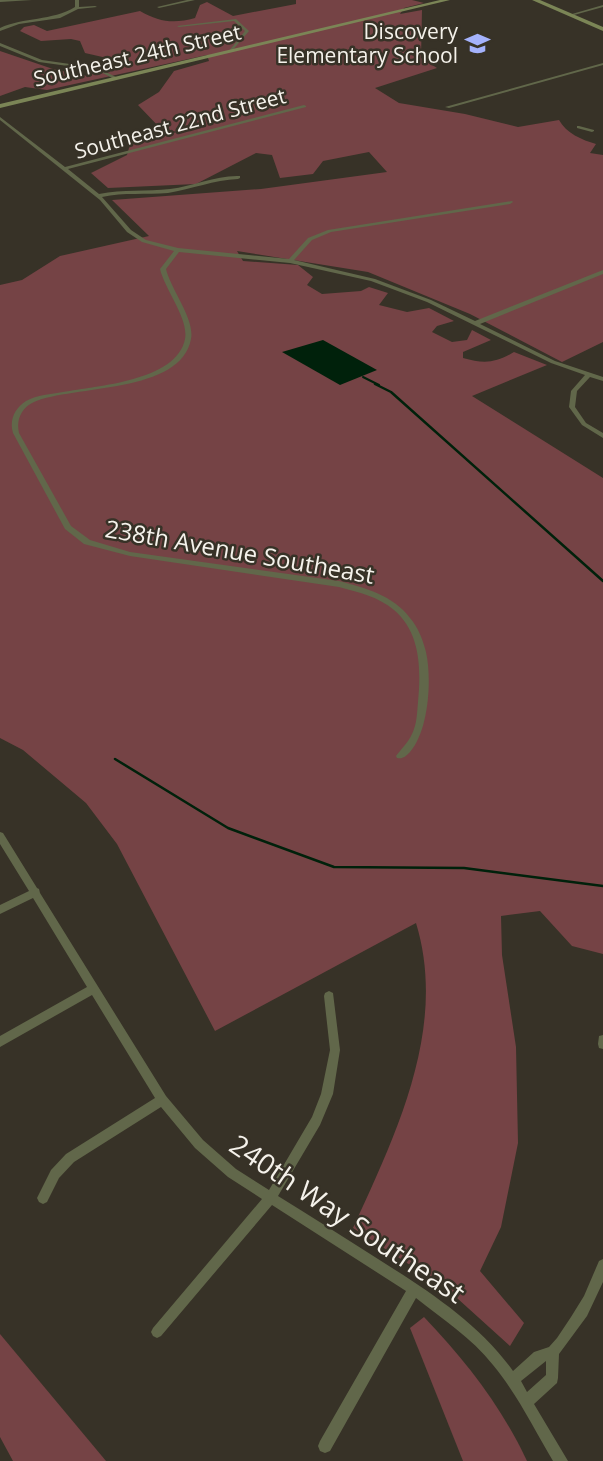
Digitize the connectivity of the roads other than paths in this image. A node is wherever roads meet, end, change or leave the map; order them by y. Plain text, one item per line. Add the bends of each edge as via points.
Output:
1 (30, 0) edge
2 (193, 0) edge
3 (237, 0) edge
4 (255, 0) edge
5 (447, 0) edge
6 (535, 0) edge
7 (544, 0) edge
8 (0, 1) edge
9 (244, 1) edge
10 (77, 5) edge
11 (603, 6) edge
12 (95, 7) dead end
13 (159, 7) dead end
14 (574, 14) junction
15 (179, 26) dead end
16 (601, 27) edge
17 (0, 30) edge
18 (0, 44) edge
19 (231, 51) junction
20 (603, 64) edge
21 (117, 78) junction
22 (0, 106) edge
23 (304, 106) dead end
24 (447, 107) dead end
25 (0, 118) edge
26 (579, 127) dead end
27 (592, 131) dead end
28 (64, 169) junction
29 (238, 177) dead end
30 (97, 196) junction
31 (510, 202) dead end
32 (178, 250) junction
33 (290, 261) junction
34 (603, 272) edge
35 (474, 324) junction
36 (588, 375) junction
37 (603, 379) edge
38 (603, 436) edge
39 (400, 756) dead end
40 (0, 836) edge
41 (36, 892) junction
42 (0, 911) edge
43 (94, 988) junction
44 (329, 996) dead end
45 (0, 1042) edge
46 (162, 1100) junction
47 (271, 1197) junction
48 (43, 1198) dead end
49 (603, 1265) edge
50 (414, 1289) junction
51 (157, 1332) dead end
52 (552, 1352) junction
53 (512, 1380) junction
54 (526, 1402) junction
55 (326, 1446) dead end
56 (561, 1461) edge

1 - 8 street
2 - 13 street
3 - 9 street
4 - 9 street
5 - 19 street, Southeast 24th Street
6 - 16 street
7 - 14 street
10 - 12 street
10 - 17 street via 62,16
11 - 14 street
14 - 16 street
15 - 19 street via 232,19 247,31
18 - 21 street via 41,61 98,69
19 - 21 street, Southeast 24th Street
20 - 24 street
21 - 22 street, Southeast 24th Street
23 - 28 street, Southeast 22nd Street
25 - 28 street
26 - 27 street
28 - 30 street
29 - 30 street via 167,191
30 - 32 street via 132,235
31 - 33 street via 321,234
32 - 33 street
32 - 39 street, 238th Avenue Southeast via 163,269 187,330 186,346 178,359 119,385 37,398 19,410 14,427 68,527 87,542 130,554 365,589 397,609 414,631 425,658 419,732
33 - 35 street via 388,285
34 - 35 street
35 - 36 street
36 - 37 street
36 - 38 street via 575,391 572,407 584,424
40 - 41 street, 240th Way Southeast
41 - 42 street
41 - 43 street, 240th Way Southeast
43 - 45 street
43 - 46 street, 240th Way Southeast
44 - 47 street via 335,1050 327,1094
46 - 47 street, 240th Way Southeast via 212,1156
46 - 48 street via 70,1158
47 - 50 street, 240th Way Southeast
47 - 51 street
49 - 52 street via 586,1307
50 - 53 street, 240th Way Southeast via 472,1334
50 - 55 street
52 - 53 street
52 - 54 street via 552,1378
53 - 54 street, 240th Way Southeast
54 - 56 street, 240th Way Southeast

